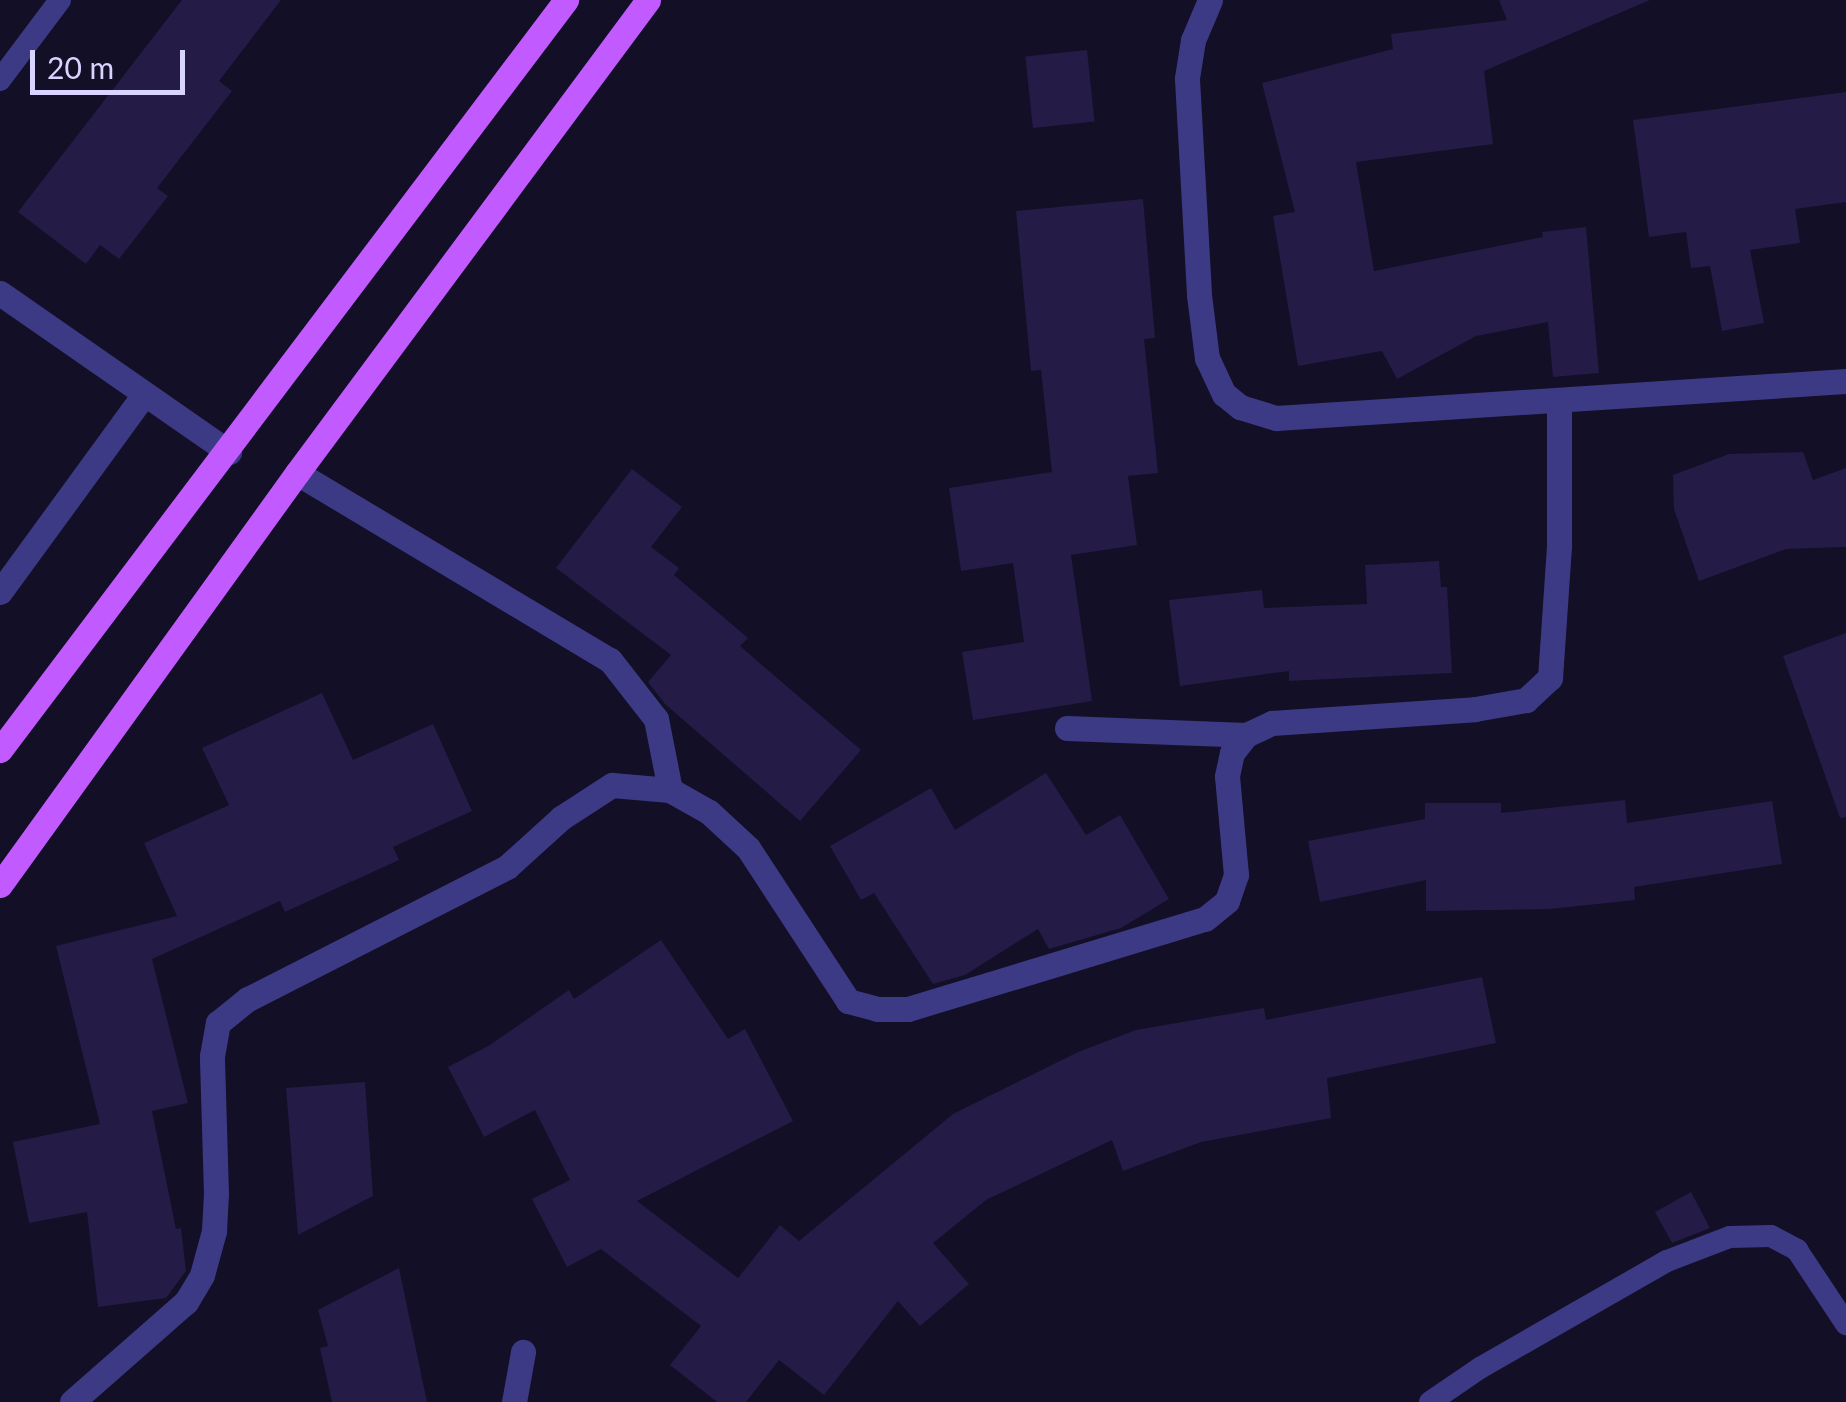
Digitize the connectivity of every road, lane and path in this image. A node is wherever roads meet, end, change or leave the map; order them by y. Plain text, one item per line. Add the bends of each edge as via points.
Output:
1 (60, 0) edge
2 (566, 0) edge
3 (648, 0) edge
4 (1210, 0) edge
5 (0, 80) edge
6 (0, 294) edge
7 (1846, 380) edge
8 (143, 396) junction
9 (1558, 402) junction
10 (229, 452) junction
11 (297, 472) junction
12 (0, 592) edge
13 (1068, 728) dead end
14 (1246, 735) junction
15 (0, 750) edge
16 (670, 790) junction
17 (0, 885) edge
18 (1846, 1324) edge
19 (523, 1352) dead end
20 (72, 1402) edge
21 (514, 1402) edge
22 (1430, 1402) edge

1 - 5 lane
2 - 10 main road
3 - 11 main road
4 - 9 street via 1187,78 1199,296 1207,358 1224,394 1256,415 1276,418
6 - 8 street
7 - 9 street
8 - 10 street
8 - 12 street
9 - 14 street via 1559,562 1550,678 1526,700 1272,723
10 - 15 main road
11 - 16 street via 610,660 656,719
11 - 17 main road
13 - 14 street
14 - 16 street via 1232,753 1227,776 1236,876 1227,901 1205,919 908,1009 877,1010 848,1000 748,848 710,812
16 - 20 street via 612,785 561,818 506,867 248,998 218,1023 212,1056 215,1212 202,1275 186,1302
18 - 22 lane via 1797,1250 1771,1236 1730,1237 1667,1261
19 - 21 street

